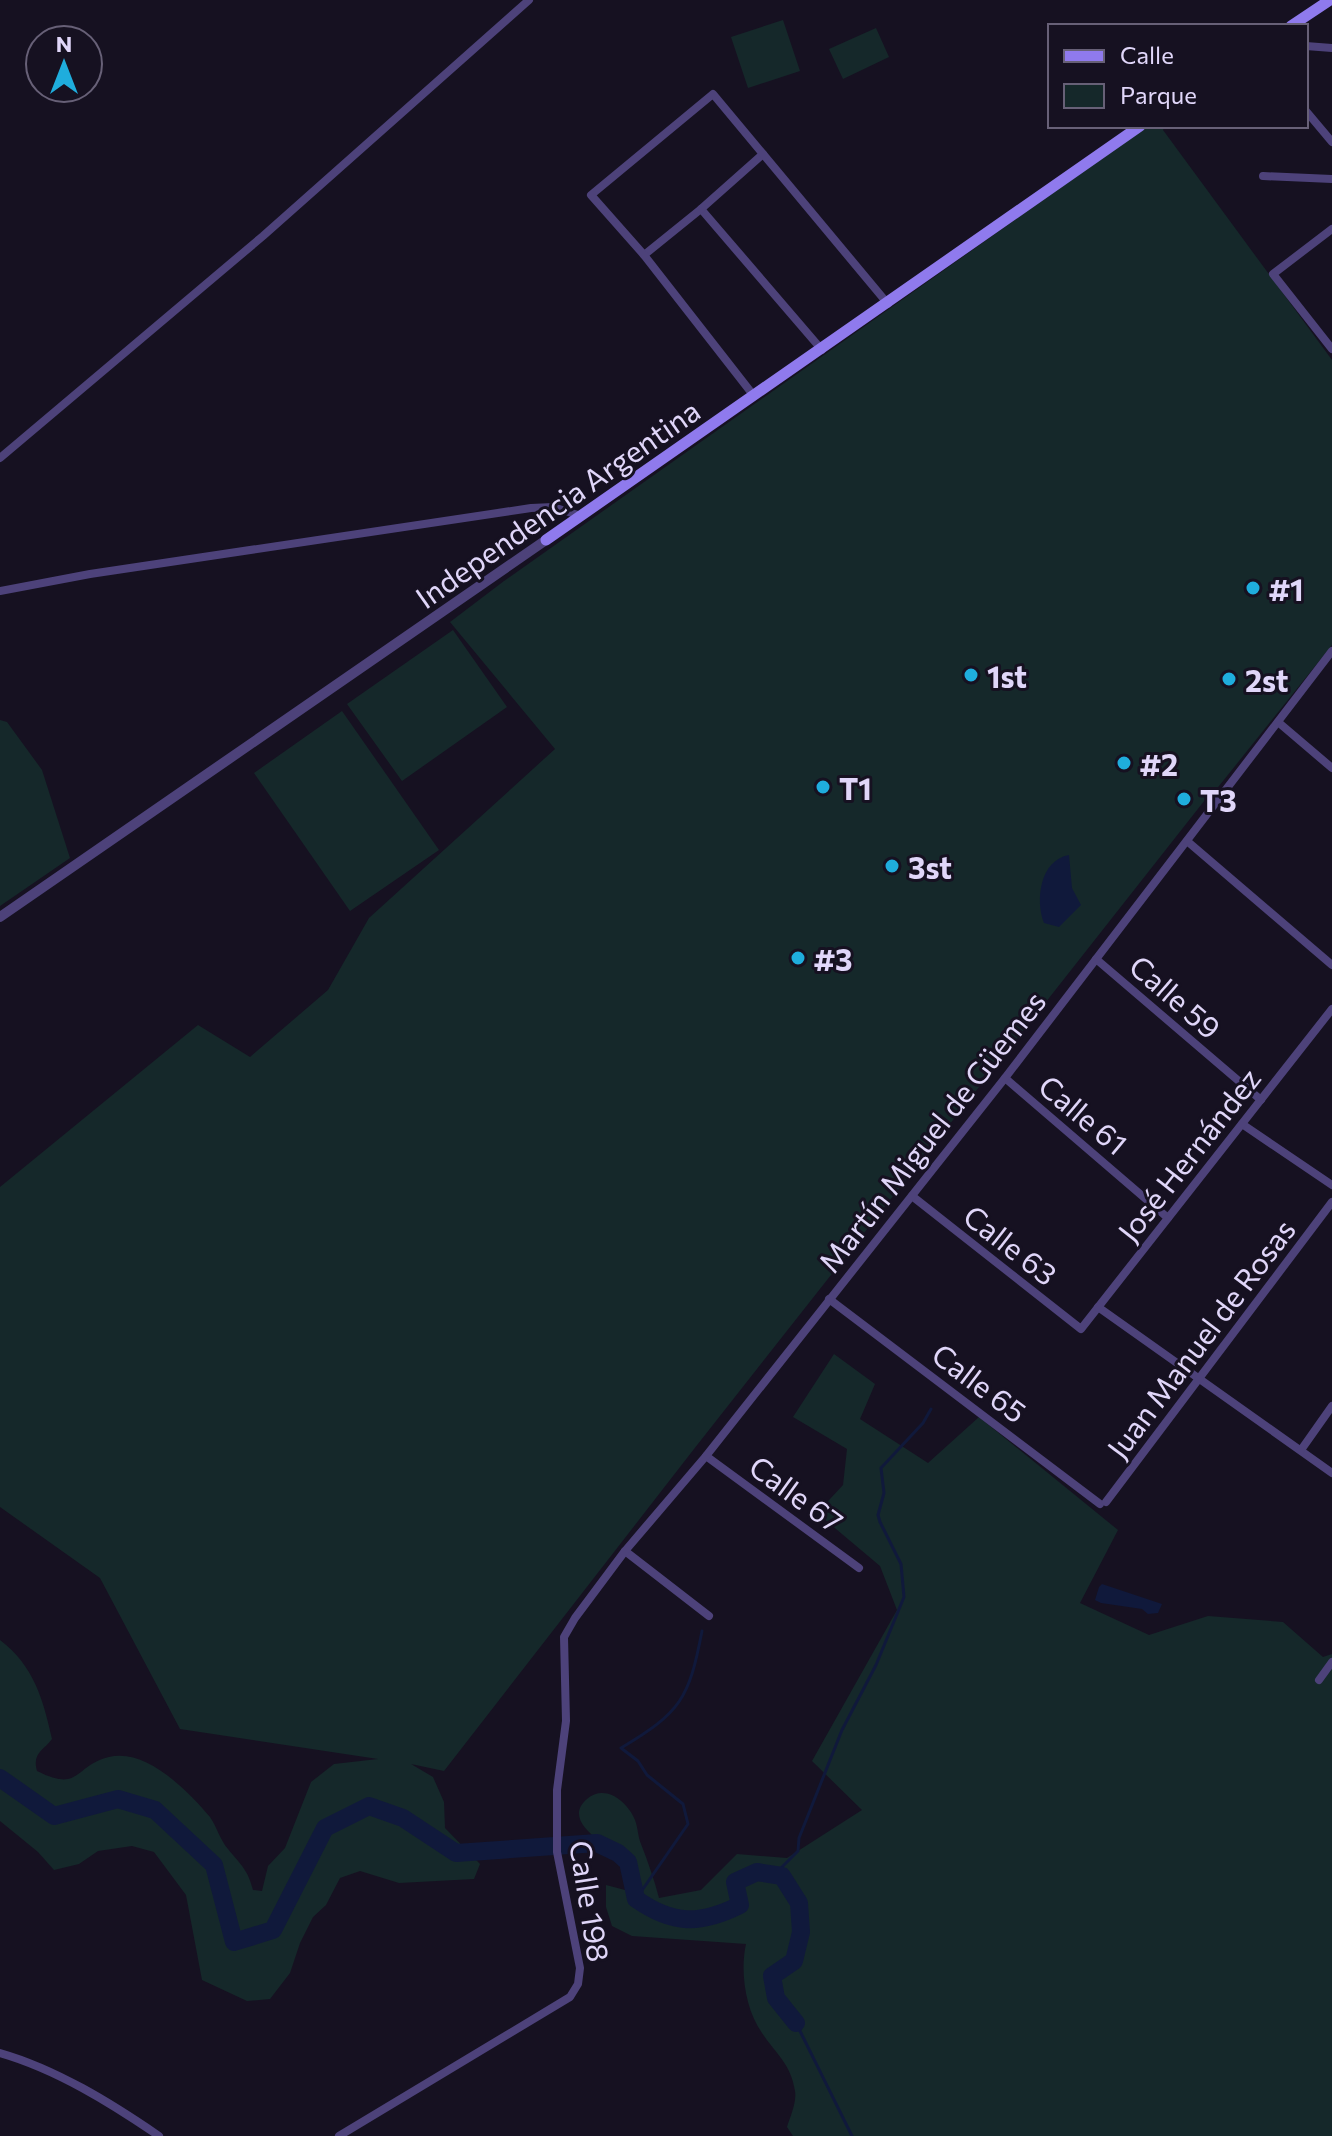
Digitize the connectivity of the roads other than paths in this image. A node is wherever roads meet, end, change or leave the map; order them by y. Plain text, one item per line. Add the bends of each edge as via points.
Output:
1 (529, 0) edge
2 (1330, 0) edge
3 (1294, 24) edge
4 (1308, 46) edge
5 (1332, 48) edge
6 (1308, 113) edge
7 (1137, 128) edge
8 (1332, 142) edge
9 (763, 154) junction
10 (1263, 176) dead end
11 (1332, 179) edge
12 (701, 209) junction
13 (1332, 229) edge
14 (644, 255) junction
15 (888, 304) junction
16 (1332, 349) edge
17 (822, 350) junction
18 (754, 396) junction
19 (0, 458) edge
20 (581, 516) junction
21 (546, 540) joint
22 (0, 591) edge
23 (1332, 651) edge
24 (1278, 722) junction
25 (1332, 768) edge
26 (1187, 841) junction
27 (0, 917) edge
28 (1096, 959) junction
29 (1332, 965) edge
30 (1332, 1009) edge
31 (1005, 1078) junction
32 (1261, 1100) junction
33 (1242, 1124) junction
34 (1332, 1185) edge
35 (912, 1196) junction
36 (1332, 1202) edge
37 (1168, 1218) junction
38 (829, 1299) junction
39 (1098, 1307) junction
40 (1081, 1329) joint
41 (1200, 1378) junction
42 (1332, 1406) edge
43 (1301, 1450) junction
44 (706, 1456) junction
45 (1332, 1473) edge
46 (1103, 1503) joint
47 (625, 1551) junction
48 (859, 1568) dead end
49 (709, 1616) dead end
50 (564, 1637) joint
51 (1332, 1662) edge
52 (1319, 1680) dead end
53 (0, 2053) edge
54 (159, 2136) edge
55 (339, 2136) edge

1 - 19 street
2 - 3 main road
4 - 5 street
6 - 8 street
7 - 15 main road, Independencia Argentina
9 - 12 street
9 - 14 street via 713,94 591,195
9 - 15 street
10 - 11 street
12 - 14 street
12 - 17 street
13 - 16 street via 1273,274
14 - 18 street
15 - 17 main road, Independencia Argentina
17 - 18 main road, Independencia Argentina
18 - 20 main road, Independencia Argentina
20 - 21 main road, Independencia Argentina
20 - 22 street via 553,507 531,508
21 - 27 street, Independencia Argentina
23 - 24 street, Martín Miguel de Güemes
24 - 25 street
24 - 26 street, Martín Miguel de Güemes
26 - 28 street, Martín Miguel de Güemes
26 - 29 street
28 - 31 street, Martín Miguel de Güemes
28 - 32 street, Calle 59
30 - 32 street, José Hernández
31 - 35 street, Martín Miguel de Güemes
31 - 37 street, Calle 61
32 - 33 street, José Hernández
33 - 34 street
33 - 37 street, José Hernández
35 - 38 street, Martín Miguel de Güemes
35 - 40 street, Calle 63
36 - 41 street, Juan Manuel de Rosas
37 - 39 street, José Hernández
38 - 44 street, Martín Miguel de Güemes
38 - 46 street, Calle 65
39 - 40 street, José Hernández
39 - 41 street
41 - 43 street
41 - 46 street, Juan Manuel de Rosas
42 - 43 street
43 - 45 street
44 - 47 street, Martín Miguel de Güemes
44 - 48 street, Calle 67
47 - 49 street
47 - 50 street, Martín Miguel de Güemes
50 - 55 street, Calle 198 via 566,1721 556,1833 580,1968 578,1984 570,1997
51 - 52 street
53 - 54 street via 119,2109

